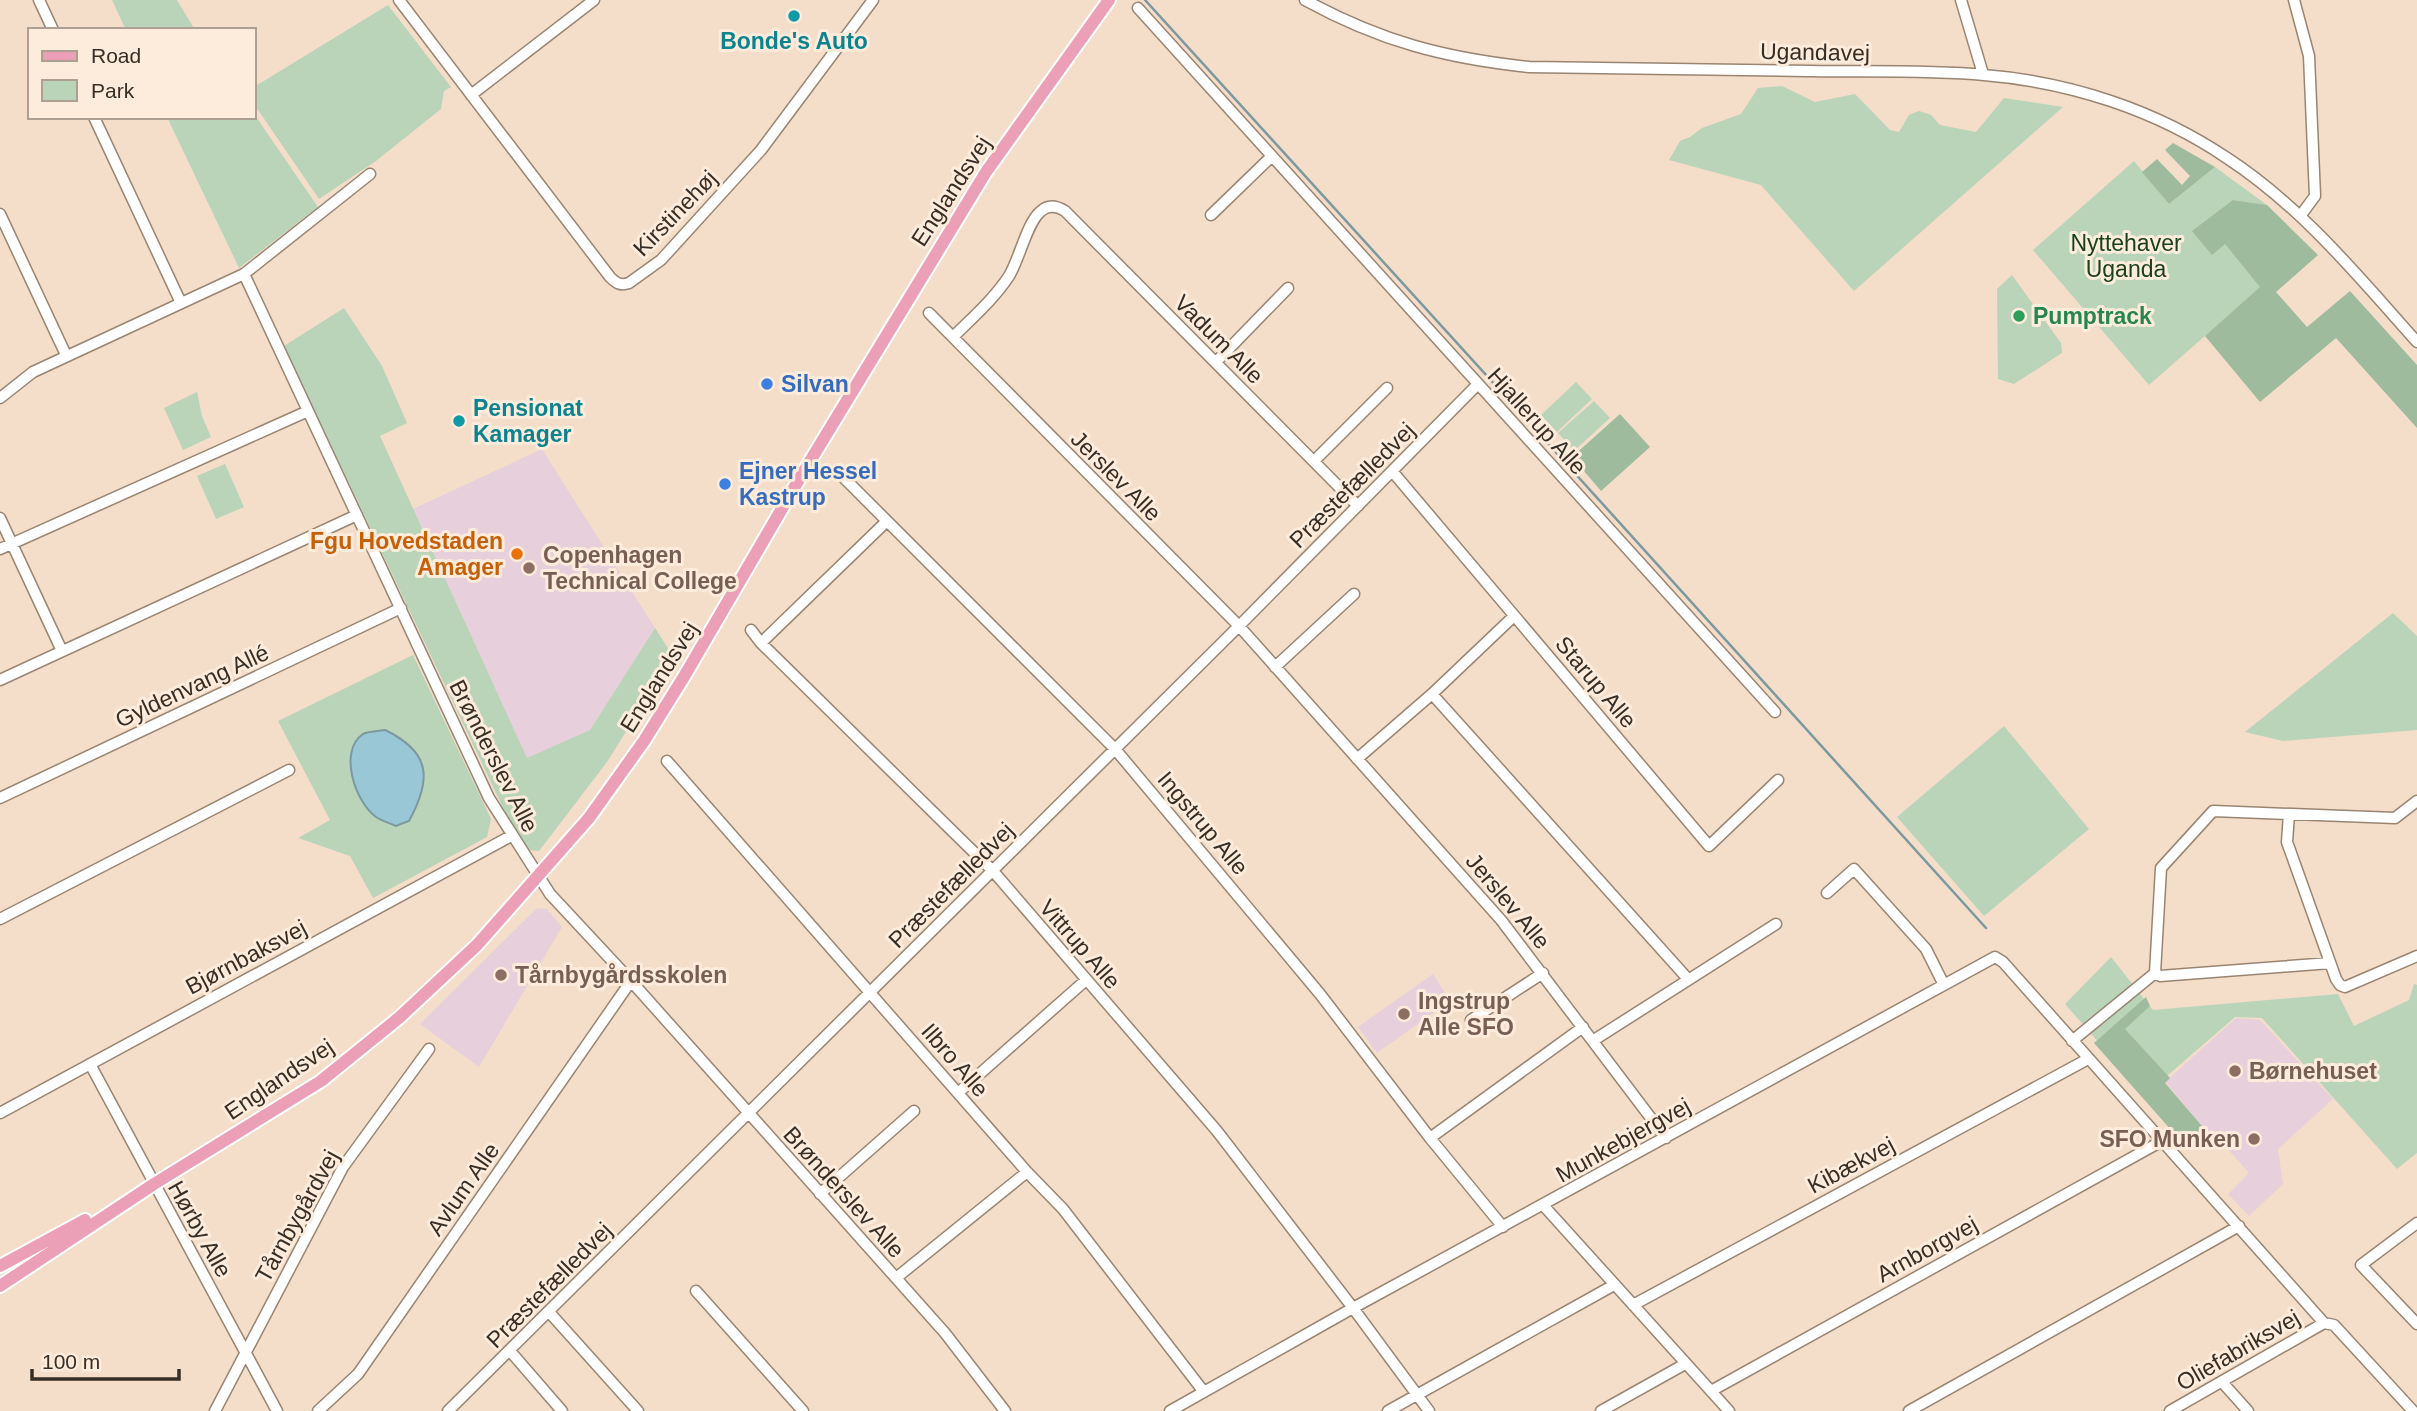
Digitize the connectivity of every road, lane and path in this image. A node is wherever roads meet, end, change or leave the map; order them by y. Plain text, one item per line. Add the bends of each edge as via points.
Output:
1 (39, 0) edge
2 (399, 0) edge
3 (594, 0) edge
4 (873, 0) edge
5 (1109, 0) edge
6 (1305, 0) edge
7 (1961, 0) edge
8 (2294, 0) edge
9 (1138, 8) dead end
10 (52, 28) edge
11 (1983, 75) junction
12 (471, 95) junction
13 (95, 119) edge
14 (1272, 156) junction
15 (370, 174) dead end
16 (0, 214) edge
17 (1211, 215) dead end
18 (2301, 215) junction
19 (244, 274) junction
20 (1288, 288) dead end
21 (181, 303) junction
22 (929, 313) dead end
23 (953, 337) junction
24 (2417, 342) edge
25 (66, 355) junction
26 (1216, 362) junction
27 (1478, 384) junction
28 (1387, 388) dead end
29 (0, 398) edge
30 (308, 411) junction
31 (1314, 461) junction
32 (1392, 471) junction
33 (841, 475) dead end
34 (1358, 506) junction
35 (357, 515) junction
36 (0, 518) edge
37 (887, 521) junction
38 (12, 543) junction
39 (0, 549) edge
40 (1354, 594) dead end
41 (401, 608) junction
42 (1514, 616) junction
43 (1239, 626) junction
44 (751, 630) dead end
45 (761, 643) junction
46 (62, 651) junction
47 (1275, 667) junction
48 (0, 680) edge
49 (1432, 694) junction
50 (1775, 712) dead end
51 (1115, 749) junction
52 (1357, 759) junction
53 (667, 761) dead end
54 (289, 769) dead end
55 (1778, 780) dead end
56 (0, 798) edge
57 (2417, 800) edge
58 (2289, 814) junction
59 (512, 836) junction
60 (993, 871) junction
61 (538, 877) junction
62 (1827, 893) dead end
63 (0, 919) edge
64 (1776, 924) dead end
65 (2417, 956) edge
66 (2330, 963) junction
67 (2155, 972) junction
68 (1543, 973) junction
69 (1688, 979) junction
70 (1086, 980) junction
71 (631, 981) junction
72 (1944, 985) junction
73 (870, 992) junction
74 (1471, 1020) dead end
75 (1583, 1027) junction
76 (1594, 1041) junction
77 (2072, 1041) junction
78 (429, 1049) dead end
79 (2088, 1059) junction
80 (90, 1064) junction
81 (958, 1093) junction
82 (914, 1111) dead end
83 (0, 1113) edge
84 (749, 1114) junction
85 (1430, 1138) junction
86 (1667, 1138) junction
87 (2162, 1141) junction
88 (1027, 1172) junction
89 (154, 1184) junction
90 (820, 1194) junction
91 (1543, 1205) junction
92 (2417, 1223) edge
93 (2239, 1226) junction
94 (1503, 1227) junction
95 (0, 1266) edge
96 (896, 1278) junction
97 (1614, 1285) junction
98 (0, 1286) edge
99 (696, 1291) dead end
100 (1633, 1304) junction
101 (1353, 1308) junction
102 (549, 1312) junction
103 (2324, 1323) junction
104 (2417, 1324) edge
105 (245, 1351) junction
106 (510, 1351) junction
107 (1685, 1364) junction
108 (2222, 1382) junction
109 (1711, 1391) junction
110 (1204, 1392) junction
111 (1418, 1395) junction
112 (215, 1411) edge
113 (277, 1411) edge
114 (318, 1411) edge
115 (448, 1411) edge
116 (562, 1411) edge
117 (638, 1411) edge
118 (803, 1411) edge
119 (1005, 1411) edge
120 (1170, 1411) edge
121 (1388, 1411) edge
122 (1429, 1411) edge
123 (1601, 1411) edge
124 (1729, 1411) edge
125 (1909, 1411) edge
126 (2170, 1411) edge
127 (2248, 1411) edge
128 (2413, 1411) edge

1 - 10 street
2 - 12 street, Kirstinehøj
3 - 12 street
4 - 12 street, Kirstinehøj via 761,150 661,260 629,284 618,284 610,277
5 - 61 main road, Englandsvej via 986,173 644,741 589,818
6 - 11 street, Ugandavej via 1369,32 1486,63
7 - 11 street
8 - 18 street via 2309,56 2315,184 2315,196
9 - 14 street, Hjallerup Alle
11 - 18 street, Ugandavej via 2062,87 2135,109 2228,158
13 - 21 street
14 - 17 street
14 - 27 street, Hjallerup Alle
15 - 19 street
16 - 25 street
18 - 24 street, Ugandavej
19 - 21 street
19 - 30 street, Brønderslev Alle
20 - 26 street
21 - 25 street
22 - 23 street, Jerslev Alle
23 - 26 street, Vadum Alle via 1010,274 1037,214 1049,206 1065,211
23 - 43 street, Jerslev Alle
25 - 29 street via 33,372
26 - 31 street, Vadum Alle
27 - 32 street, Præstefælledvej
27 - 50 street, Hjallerup Alle
28 - 31 street
30 - 35 street, Brønderslev Alle
30 - 38 street
31 - 34 street, Vadum Alle
32 - 34 street, Præstefælledvej
32 - 42 street, Starup Alle
33 - 37 street, Ingstrup Alle
34 - 43 street, Præstefælledvej
35 - 41 street, Brønderslev Alle
35 - 46 street
36 - 38 street
37 - 45 street
37 - 51 street, Ingstrup Alle
38 - 39 street
38 - 46 street
40 - 47 street
41 - 56 street, Gyldenvang Allé
41 - 59 street, Brønderslev Alle via 489,798
42 - 49 street
42 - 55 street, Starup Alle via 1709,846
43 - 47 street, Jerslev Alle
43 - 51 street, Præstefælledvej
44 - 45 street, Vittrup Alle
45 - 60 street, Vittrup Alle
46 - 48 street
47 - 52 street, Jerslev Alle
49 - 52 street
49 - 69 street
51 - 60 street, Præstefælledvej
51 - 85 street, Ingstrup Alle via 1320,994
52 - 68 street, Jerslev Alle
53 - 73 street, Ilbro Alle
54 - 63 street
57 - 58 street via 2395,818
58 - 66 street via 2287,842
58 - 67 street via 2213,811 2161,868
59 - 61 street, Brønderslev Alle
59 - 80 street, Bjørnbaksvej
60 - 70 street, Vittrup Alle
60 - 73 street, Præstefælledvej
61 - 71 street, Brønderslev Alle
61 - 89 main road, Englandsvej via 467,954 321,1082
62 - 72 street via 1854,869 1927,949
64 - 69 street
65 - 66 street via 2345,987
66 - 67 street via 2160,976
67 - 77 street
68 - 74 street, Jerslev Alle
68 - 75 street, Jerslev Alle
69 - 76 street
70 - 81 street
70 - 101 street, Vittrup Alle via 1217,1131
71 - 84 street, Brønderslev Alle
71 - 114 street, Avlum Alle via 358,1374
72 - 77 street, Munkebjergvej via 1995,957
72 - 86 street, Munkebjergvej
73 - 81 street, Ilbro Alle
73 - 84 street, Præstefælledvej
75 - 76 street, Jerslev Alle
75 - 85 street
76 - 86 street, Jerslev Alle
77 - 79 street, Munkebjergvej
78 - 105 street, Tårnbygårdvej via 343,1167
79 - 87 street, Munkebjergvej
79 - 100 street, Kibækvej
80 - 83 street, Bjørnbaksvej
80 - 89 street, Hørby Alle
81 - 88 street, Ilbro Alle
82 - 90 street
84 - 90 street, Brønderslev Alle
84 - 102 street, Præstefælledvej
85 - 94 street, Ingstrup Alle
86 - 91 street, Munkebjergvej
87 - 93 street, Munkebjergvej
87 - 109 street, Arnborgvej
88 - 96 street
88 - 110 street, Ilbro Alle via 1063,1209
89 - 95 main road, Englandsvej
89 - 98 main road, Englandsvej
89 - 105 street, Hørby Alle
90 - 96 street, Brønderslev Alle
91 - 94 street, Munkebjergvej
91 - 97 street
92 - 104 street via 2361,1265
93 - 103 street, Munkebjergvej
93 - 125 street
94 - 101 street, Munkebjergvej
96 - 119 street, Brønderslev Alle
97 - 100 street
97 - 111 street
99 - 118 street
100 - 107 street
101 - 110 street, Munkebjergvej
101 - 111 street, Vittrup Alle
102 - 106 street, Præstefælledvej
102 - 117 street
103 - 108 street, Oliefabriksvej
103 - 128 street, Oliefabriksvej via 2334,1325
105 - 112 street, Tårnbygårdvej
105 - 113 street, Hørby Alle
106 - 115 street, Præstefælledvej
106 - 116 street
107 - 109 street
107 - 123 street
108 - 126 street, Oliefabriksvej
108 - 127 street
109 - 124 street
110 - 120 street, Munkebjergvej
111 - 121 street
111 - 122 street, Vittrup Alle

